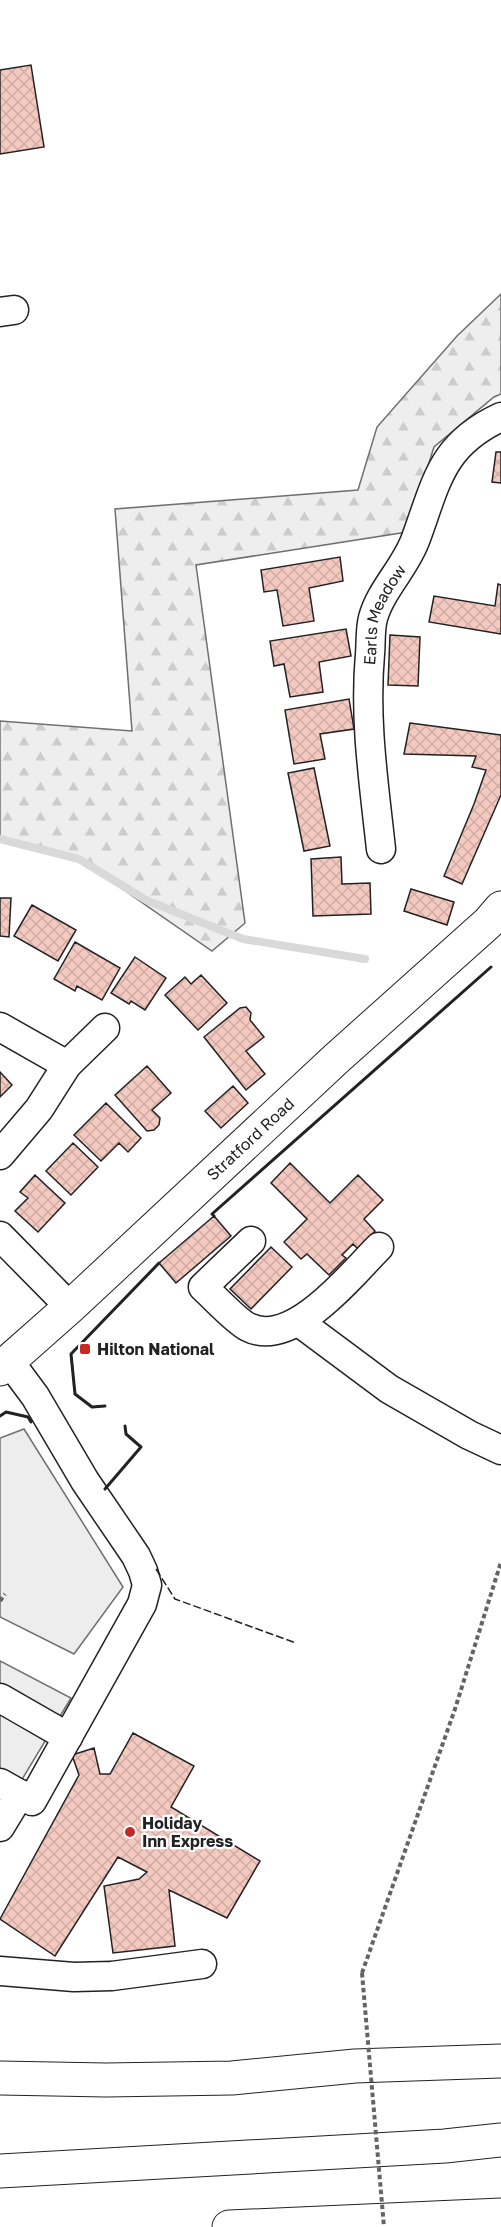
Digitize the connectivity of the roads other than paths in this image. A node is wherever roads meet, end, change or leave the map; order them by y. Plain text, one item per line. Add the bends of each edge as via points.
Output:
1 (501, 417) edge
2 (381, 849) dead end
3 (501, 908) edge
4 (0, 1027) edge
5 (105, 1028) dead end
6 (67, 1065) junction
7 (0, 1155) edge
8 (0, 1236) edge
9 (251, 1241) dead end
10 (379, 1247) dead end
11 (70, 1307) junction
12 (299, 1322) junction
13 (5, 1365) edge
14 (501, 1450) edge
15 (0, 1698) edge
16 (68, 1737) junction
17 (10, 1789) edge
18 (0, 1827) edge
19 (202, 1964) dead end
20 (0, 1971) edge
21 (501, 2061) edge
22 (0, 2078) edge
23 (501, 2140) edge
24 (0, 2171) edge
25 (501, 2215) edge
26 (229, 2227) edge

1 - 2 street, Earls Meadow via 471,433 448,457 412,549 378,604 373,620 366,692
3 - 11 highway, Stratford Road
4 - 6 street
5 - 6 street
6 - 7 street via 39,1109
8 - 11 street
9 - 12 street via 203,1287 248,1327 268,1330
10 - 12 street
11 - 13 highway, Stratford Road
12 - 14 street via 389,1389
13 - 16 street via 35,1396 85,1481 136,1556 147,1585 142,1604
15 - 16 street
16 - 17 street via 32,1801
17 - 18 street
19 - 20 street via 112,1976
21 - 22 highway via 355,2066 232,2078
23 - 24 highway
25 - 26 highway

